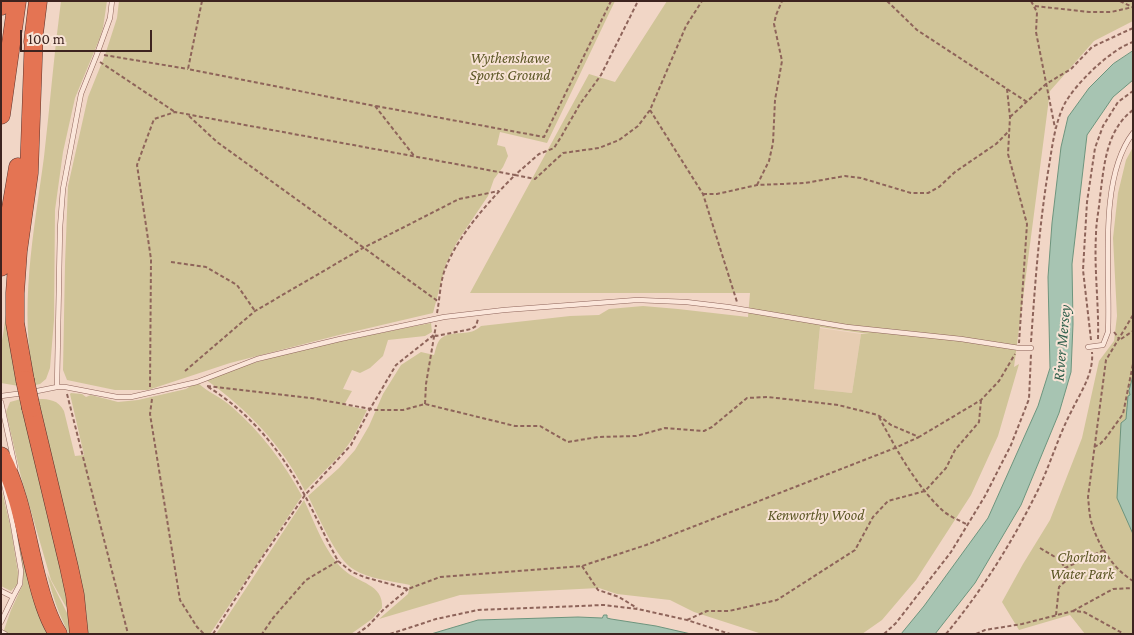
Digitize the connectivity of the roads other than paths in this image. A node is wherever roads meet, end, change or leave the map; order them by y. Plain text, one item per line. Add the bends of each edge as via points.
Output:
1 (2, 1) edge
2 (17, 1) edge
3 (38, 1) edge
4 (112, 1) edge
5 (1, 6) edge
6 (34, 32) junction
7 (1, 115) edge
8 (1133, 133) edge
9 (1, 267) edge
10 (1090, 347) road end
11 (1032, 348) road end
12 (57, 387) junction
13 (1, 396) edge
14 (1, 402) edge
15 (1, 456) edge
16 (1, 474) edge
17 (23, 518) junction
18 (1, 592) edge
19 (13, 597) junction
20 (1, 622) edge
21 (58, 634) edge
22 (79, 634) edge

1 - 5 highway
2 - 7 highway
3 - 6 highway
4 - 12 lane via 110,18 81,94 63,189
6 - 9 highway via 16,179
6 - 22 highway, bridge via 29,173 18,251 15,323 24,380 75,595
8 - 10 lane via 1119,160 1111,196 1108,332 1104,345
11 - 12 lane via 847,327 686,302 637,300 523,308 436,319 257,359 197,382 131,397
12 - 13 lane
14 - 17 lane
15 - 17 highway
16 - 19 lane via 21,571 20,584
17 - 21 highway via 41,594
18 - 19 lane
19 - 20 lane

